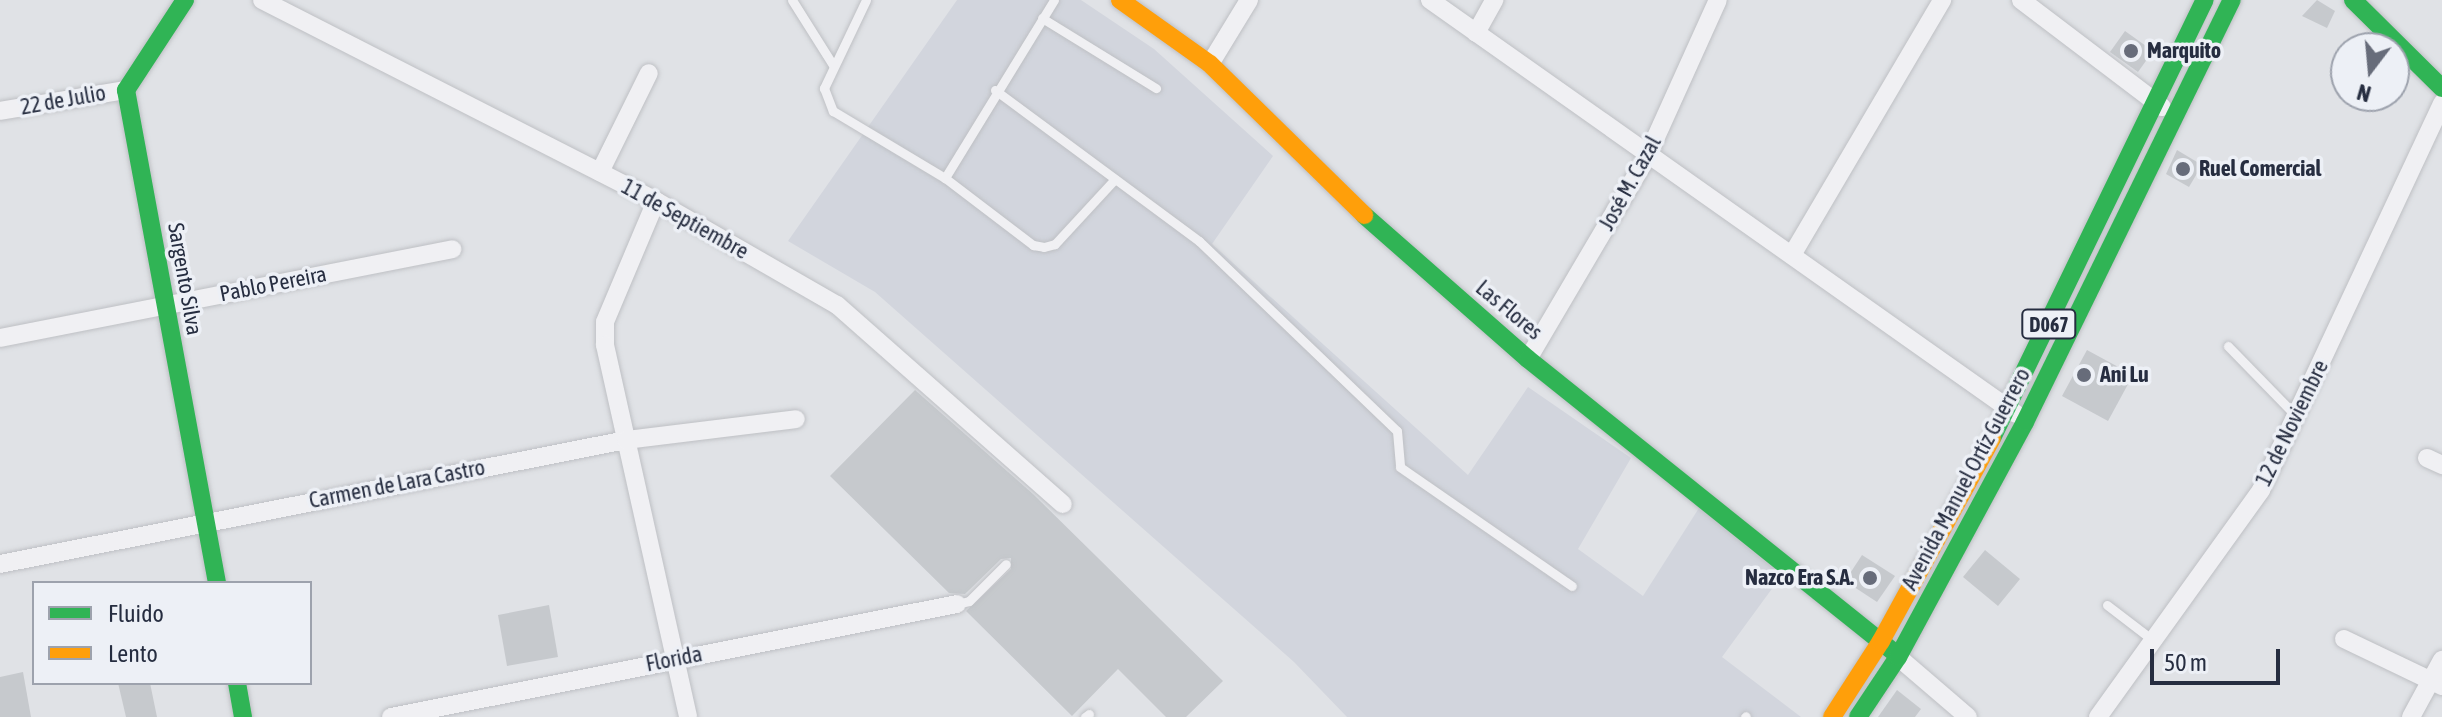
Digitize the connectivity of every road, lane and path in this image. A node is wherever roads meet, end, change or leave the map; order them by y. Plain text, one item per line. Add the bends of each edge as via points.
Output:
1 (185, 0) edge
2 (262, 0) edge
3 (792, 0) edge
4 (866, 0) edge
5 (1054, 0) edge
6 (1120, 0) edge
7 (1249, 0) edge
8 (1430, 0) edge
9 (1494, 0) edge
10 (1718, 0) edge
11 (1942, 0) edge
12 (2021, 0) edge
13 (2205, 0) edge
14 (2232, 0) edge
15 (2353, 0) edge
16 (1042, 18) junction
17 (1476, 33) junction
18 (1210, 64) junction
19 (833, 65) junction
20 (649, 73) dead end
21 (1156, 88) dead end
22 (2442, 88) edge
23 (126, 90) junction
24 (995, 90) junction
25 (2157, 103) junction
26 (2442, 103) edge
27 (0, 111) edge
28 (2177, 119) junction
29 (1647, 157) junction
30 (600, 172) junction
31 (945, 178) junction
32 (1115, 179) junction
33 (656, 201) junction
34 (452, 249) dead end
35 (1792, 255) junction
36 (165, 306) junction
37 (0, 338) edge
38 (2228, 346) dead end
39 (1528, 359) junction
40 (2008, 408) junction
41 (2297, 417) junction
42 (796, 419) dead end
43 (2025, 422) junction
44 (626, 440) junction
45 (1063, 504) dead end
46 (204, 520) junction
47 (0, 564) edge
48 (1006, 564) dead end
49 (217, 581) edge
50 (1572, 586) dead end
51 (957, 604) joint
52 (2107, 605) dead end
53 (2344, 639) dead end
54 (1881, 641) junction
55 (2154, 641) junction
56 (1898, 657) junction
57 (676, 658) junction
58 (2442, 660) edge
59 (2436, 684) edge
60 (237, 685) edge
61 (243, 717) edge
62 (391, 717) edge
63 (688, 717) edge
64 (1832, 717) edge
65 (1858, 717) edge
66 (1968, 717) edge
67 (2098, 717) edge
68 (2411, 717) edge

1 - 23 street
2 - 30 street, 11 de Septiembre
3 - 19 lane
4 - 19 lane
5 - 16 lane
6 - 18 street, Las Flores
7 - 18 street
8 - 17 street
9 - 17 street
10 - 29 street, José M. Cazal
11 - 35 street
12 - 25 street
13 - 25 street, Avenida Manuel Ortíz Guerrero / D067
14 - 28 street, Avenida Manuel Ortíz Guerrero / D067
15 - 22 street
16 - 21 lane
16 - 24 lane
17 - 29 street
18 - 39 street, Las Flores via 1395,245
19 - 31 lane via 824,88 833,111
20 - 30 street
23 - 27 street, 22 de Julio
23 - 36 street, Sargento Silva
24 - 31 lane
24 - 32 lane
25 - 28 street
25 - 40 street, Avenida Manuel Ortíz Guerrero / D067
26 - 41 street, 12 de Noviembre
28 - 43 street, Avenida Manuel Ortíz Guerrero / D067
29 - 35 street
29 - 39 street, José M. Cazal
30 - 33 street, 11 de Septiembre
31 - 32 lane via 1033,245 1044,247 1055,244
32 - 50 lane via 1199,241 1397,431 1400,467
33 - 44 street via 605,322 605,345
33 - 45 street, 11 de Septiembre via 847,313
34 - 36 street, Pablo Pereira
35 - 40 street
36 - 37 street, Pablo Pereira
36 - 46 street, Sargento Silva
38 - 41 lane
39 - 54 street, Las Flores
40 - 43 street
40 - 54 street, Avenida Manuel Ortíz Guerrero / D067
41 - 55 street, 12 de Noviembre via 2261,490
42 - 44 street, Carmen de Lara Castro
43 - 56 street, Avenida Manuel Ortíz Guerrero / D067
44 - 46 street, Carmen de Lara Castro
44 - 57 street
46 - 47 street, Carmen de Lara Castro
46 - 49 street, Sargento Silva
48 - 51 lane via 969,601
51 - 57 street, Florida
52 - 55 lane
53 - 59 street
54 - 56 street, Las Flores
54 - 64 street, Avenida Manuel Ortíz Guerrero / D067
55 - 67 street, 12 de Noviembre
56 - 65 street, Avenida Manuel Ortíz Guerrero / D067
56 - 66 street
57 - 62 street, Florida
57 - 63 street
58 - 59 street
59 - 68 street
60 - 61 street

